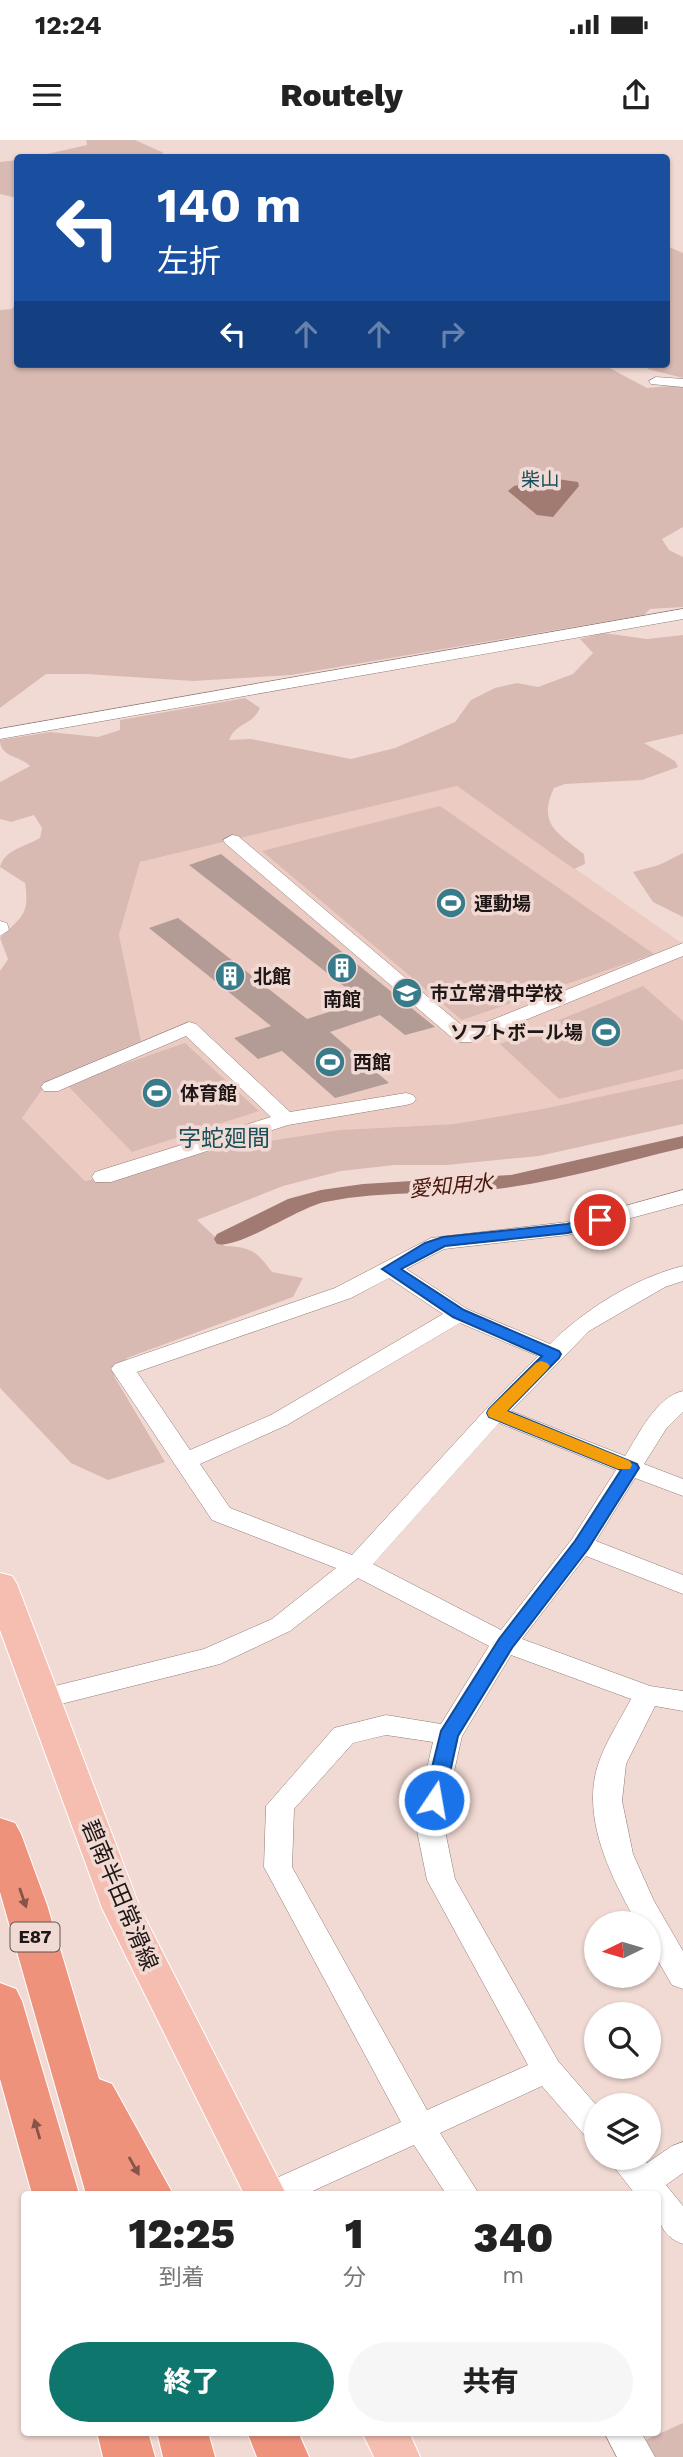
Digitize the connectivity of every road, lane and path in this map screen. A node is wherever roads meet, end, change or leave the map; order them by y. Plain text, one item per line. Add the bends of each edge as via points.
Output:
1 (656, 381) dead end
2 (683, 383) edge
3 (683, 614) edge
4 (0, 734) edge
5 (232, 840) dead end
6 (683, 949) edge
7 (51, 1087) dead end
8 (406, 1099) dead end
9 (285, 1119) junction
10 (103, 1177) dead end
11 (683, 1197) edge
12 (390, 1269) junction
13 (683, 1273) edge
14 (459, 1314) junction
15 (553, 1354) junction
16 (683, 1398) edge
17 (495, 1413) junction
18 (185, 1461) junction
19 (631, 1468) junction
20 (683, 1488) edge
21 (581, 1545) junction
22 (356, 1566) junction
23 (0, 1584) edge
24 (683, 1586) edge
25 (506, 1643) junction
26 (647, 1695) junction
27 (45, 1698) junction
28 (683, 1701) edge
29 (448, 1735) junction
30 (0, 1834) edge
31 (683, 1977) edge
32 (0, 2001) edge
33 (66, 2042) junction
34 (547, 2070) junction
35 (584, 2112) edge
36 (419, 2128) junction
37 (683, 2155) edge
38 (634, 2170) edge
39 (55, 2191) edge
40 (109, 2191) edge
41 (148, 2191) edge
42 (263, 2191) edge
43 (281, 2191) edge
44 (461, 2191) edge
45 (652, 2191) edge
46 (654, 2191) edge
47 (661, 2202) edge
48 (683, 2230) edge
49 (123, 2436) edge
50 (183, 2436) edge
51 (274, 2436) edge
52 (386, 2436) edge
53 (624, 2436) edge
54 (129, 2457) edge
55 (189, 2457) edge
56 (284, 2457) edge
57 (397, 2457) edge
58 (637, 2457) edge

1 - 2 street
3 - 4 street
5 - 6 street via 464,1038
7 - 9 street via 189,1028
8 - 9 street
9 - 10 street
11 - 12 street via 568,1228 443,1242
12 - 14 street
12 - 18 street via 343,1293 123,1369
13 - 15 street via 657,1282 581,1326
14 - 15 street
14 - 18 street via 279,1420
15 - 17 street
16 - 19 street via 657,1424
17 - 19 street
17 - 22 street
18 - 22 street via 221,1514
19 - 20 street
19 - 21 street
21 - 24 street
21 - 25 street
22 - 25 street
22 - 27 street via 281,1625 211,1657
23 - 27 main road, 碧南半田常滑線
25 - 26 street
25 - 29 street
26 - 28 street
26 - 31 street via 611,1770 607,1814 625,1872
27 - 42 main road, 碧南半田常滑線 via 121,1908
29 - 34 street via 429,1821 441,1880
29 - 36 street via 386,1725 344,1735 280,1806 278,1867
30 -> 33 highway, E87
39 -> 32 highway
33 - 40 highway, E87
33 -> 41 highway
34 - 35 street
34 - 36 street
36 - 43 street
36 - 44 street
37 - 46 street
38 - 45 street
47 - 48 street
49 - 54 highway
50 - 55 highway
51 - 56 highway
52 - 57 main road
53 - 58 street

